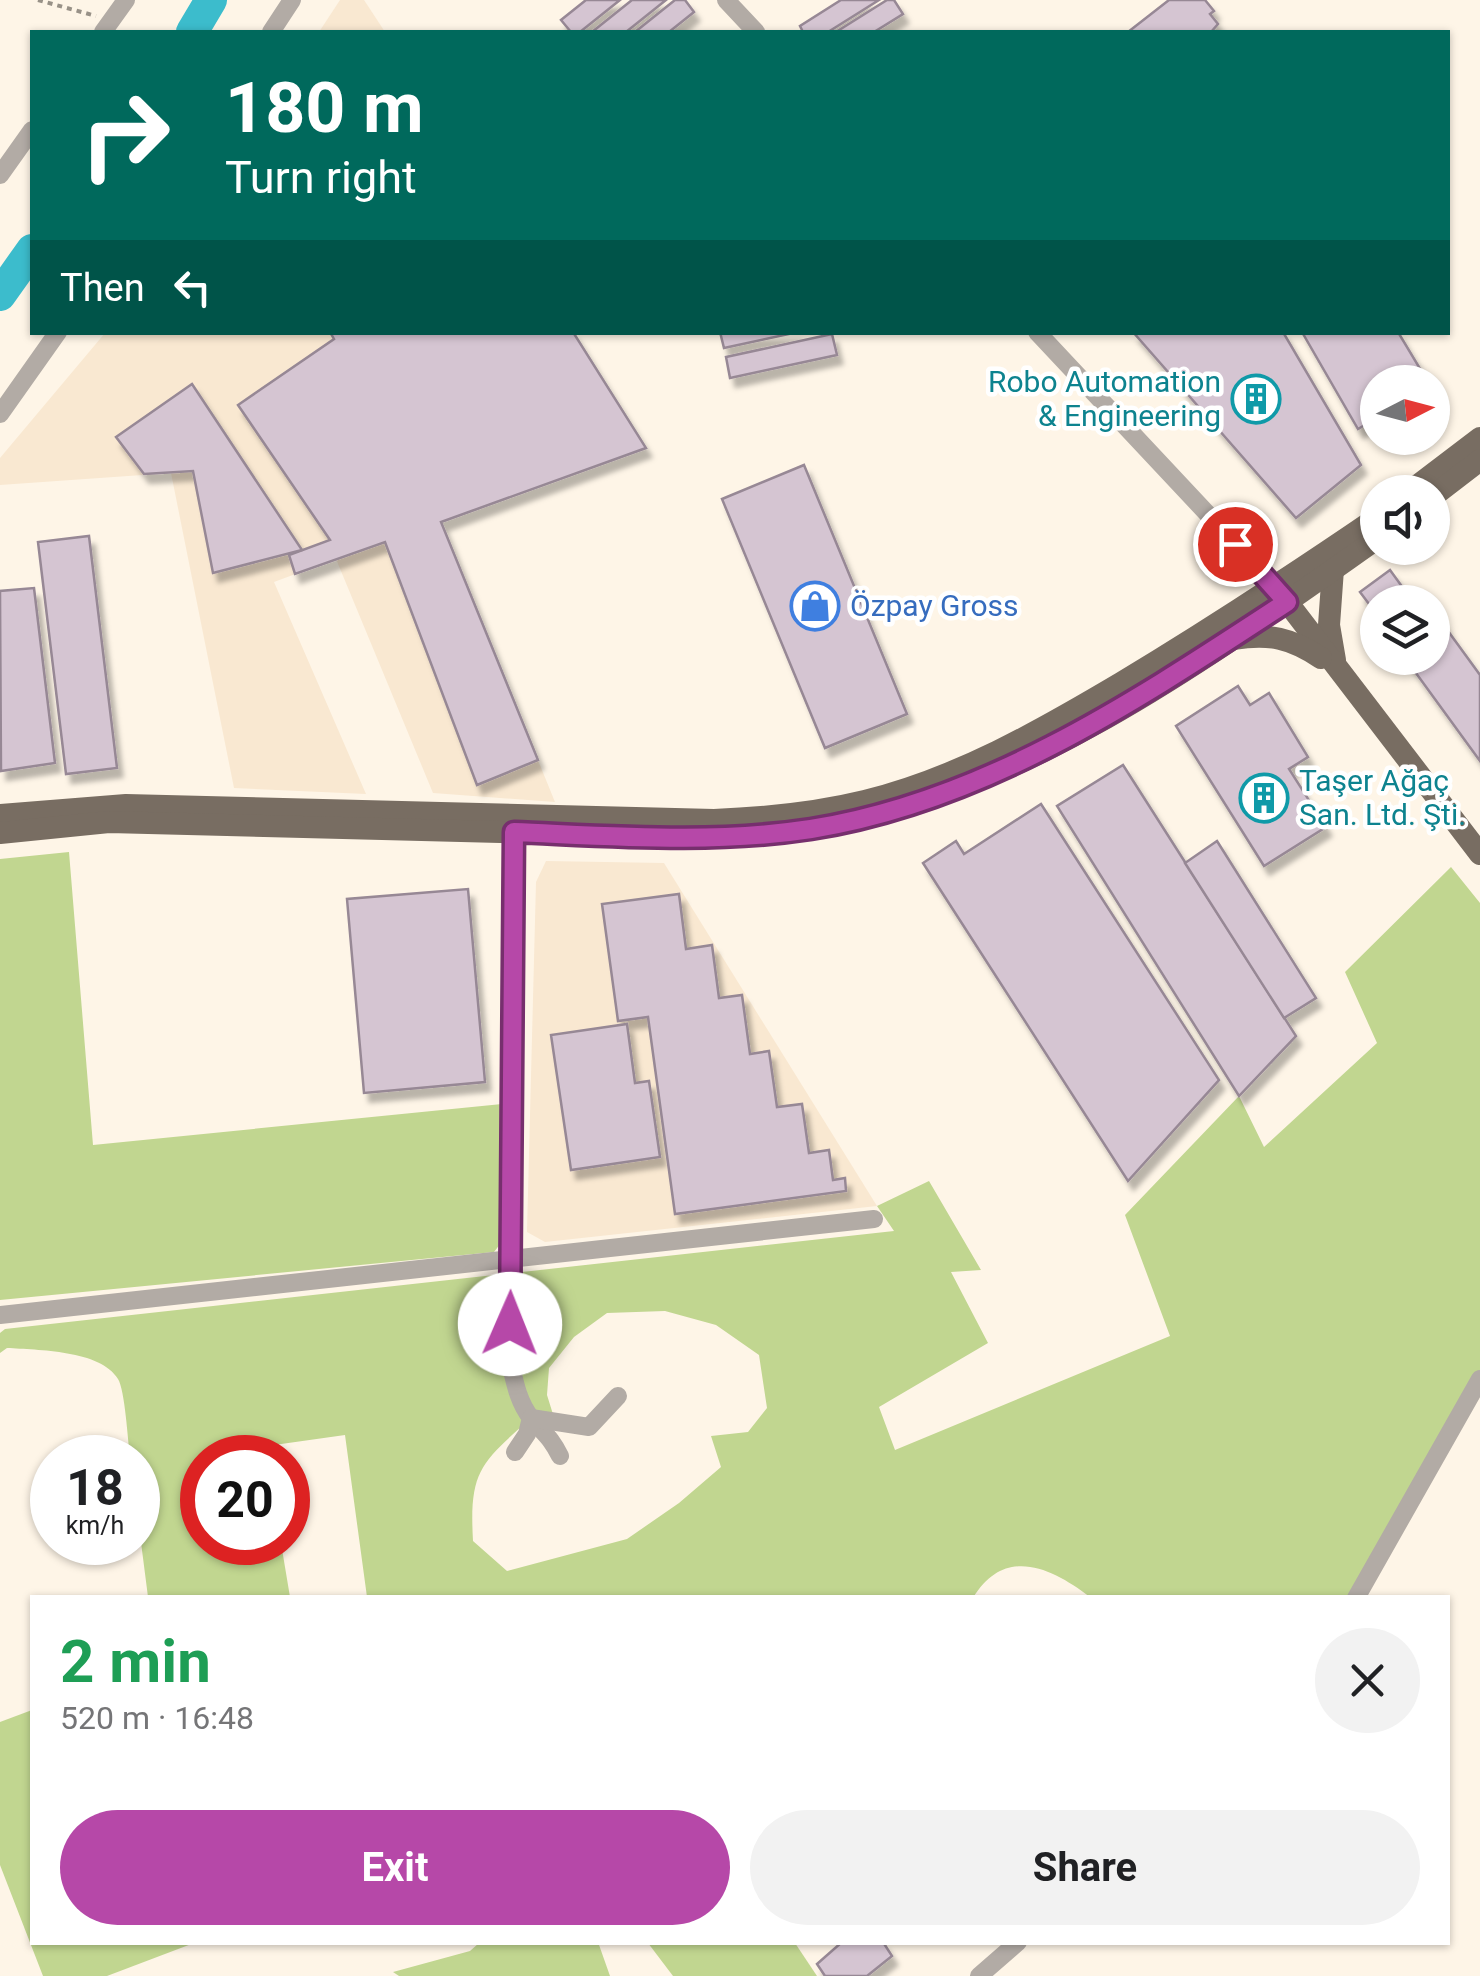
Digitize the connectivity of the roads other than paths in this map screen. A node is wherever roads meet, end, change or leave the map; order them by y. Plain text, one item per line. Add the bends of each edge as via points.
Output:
1 (126, 0) edge
2 (292, 0) edge
3 (726, 0) edge
4 (106, 27) edge
5 (272, 30) edge
6 (754, 30) edge
7 (30, 133) edge
8 (0, 175) edge
9 (56, 335) edge
10 (1040, 335) edge
11 (0, 414) edge
12 (1480, 438) edge
13 (1480, 460) edge
14 (1431, 475) edge
15 (1450, 483) edge
16 (1360, 531) edge
17 (1360, 551) edge
18 (1333, 570) junction
19 (1282, 594) junction
20 (1230, 640) junction
21 (1336, 668) junction
22 (0, 815) edge
23 (514, 824) junction
24 (0, 834) edge
25 (1480, 854) edge
26 (874, 1219) dead end
27 (512, 1260) junction
28 (0, 1315) edge
29 (1480, 1380) edge
30 (618, 1396) dead end
31 (531, 1418) junction
32 (515, 1452) dead end
33 (560, 1456) dead end
34 (1358, 1595) edge
35 (1015, 1945) edge
36 (979, 1976) edge

1 - 4 street
2 - 5 street
3 - 6 street
7 - 8 street
9 - 11 street
10 - 19 street
12 - 14 main road
13 - 15 main road
16 - 19 main road
17 - 18 main road
18 - 19 main road
18 - 21 main road via 1329,625
19 - 20 main road
19 - 21 main road
19 - 23 main road via 982,760 898,792 741,819
20 - 21 main road via 1285,638
20 - 23 main road via 1076,733 986,776 884,813 747,835
21 - 25 main road
22 - 23 main road via 142,805
23 - 24 main road via 109,822
23 - 27 street
26 - 27 street
27 - 28 street
27 - 31 street via 511,1366
29 - 34 street
30 - 31 street via 589,1427
31 - 32 street
31 - 33 street via 550,1434
35 - 36 street

